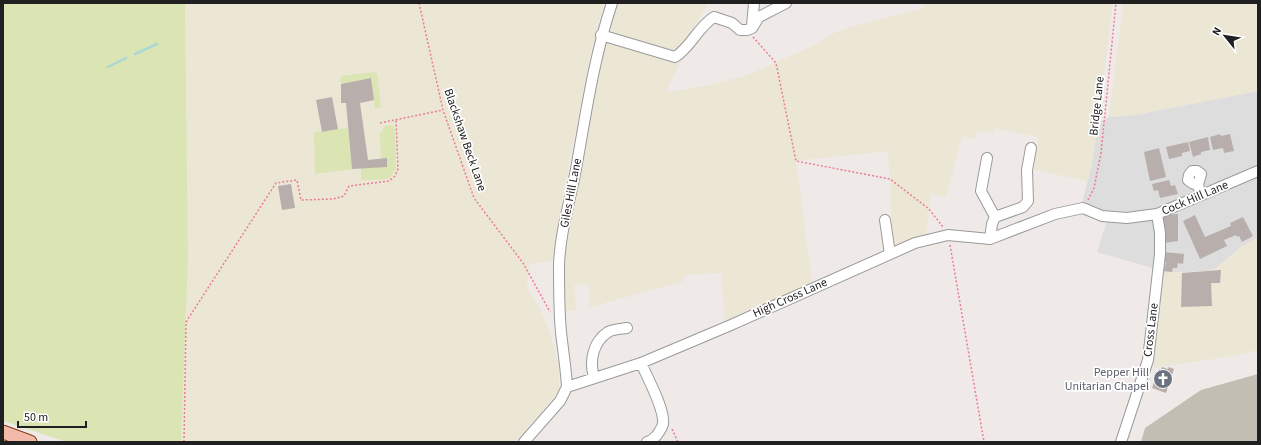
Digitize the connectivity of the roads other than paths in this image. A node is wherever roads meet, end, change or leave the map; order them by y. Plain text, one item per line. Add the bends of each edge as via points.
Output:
1 (612, 3) edge
2 (754, 3) edge
3 (786, 3) edge
4 (749, 29) junction
5 (602, 35) junction
6 (1031, 148) dead end
7 (987, 158) dead end
8 (1258, 171) edge
9 (1083, 208) joint
10 (1157, 214) junction
11 (995, 217) junction
12 (885, 220) dead end
13 (990, 239) junction
14 (890, 254) junction
15 (627, 328) dead end
16 (641, 363) junction
17 (594, 377) junction
18 (567, 387) junction
19 (3, 432) edge
20 (30, 442) edge
21 (524, 442) edge
22 (647, 442) edge
23 (1121, 442) edge

1 - 5 street, Giles Hill Lane
2 - 4 street
3 - 4 street via 759,17
4 - 5 street via 740,30 732,23 714,18 708,21 675,57
5 - 18 street, Giles Hill Lane via 560,251 561,331
6 - 11 street via 1027,170 1028,201 1024,207
7 - 11 street via 981,191
8 - 10 street, Cock Hill Lane via 1200,190
9 - 10 street, Cock Hill Lane via 1102,216 1127,218
9 - 13 street, High Cross Lane via 1055,214
10 - 23 street, Cross Lane via 1160,254 1148,360
11 - 13 street
12 - 14 street
13 - 14 street, High Cross Lane via 948,235 915,243
14 - 16 street, High Cross Lane
15 - 17 street via 608,332 597,344 591,362
16 - 17 street, High Cross Lane
16 - 22 street via 663,420 659,432
17 - 18 street, High Cross Lane
18 - 21 street via 560,401
19 - 20 main road

